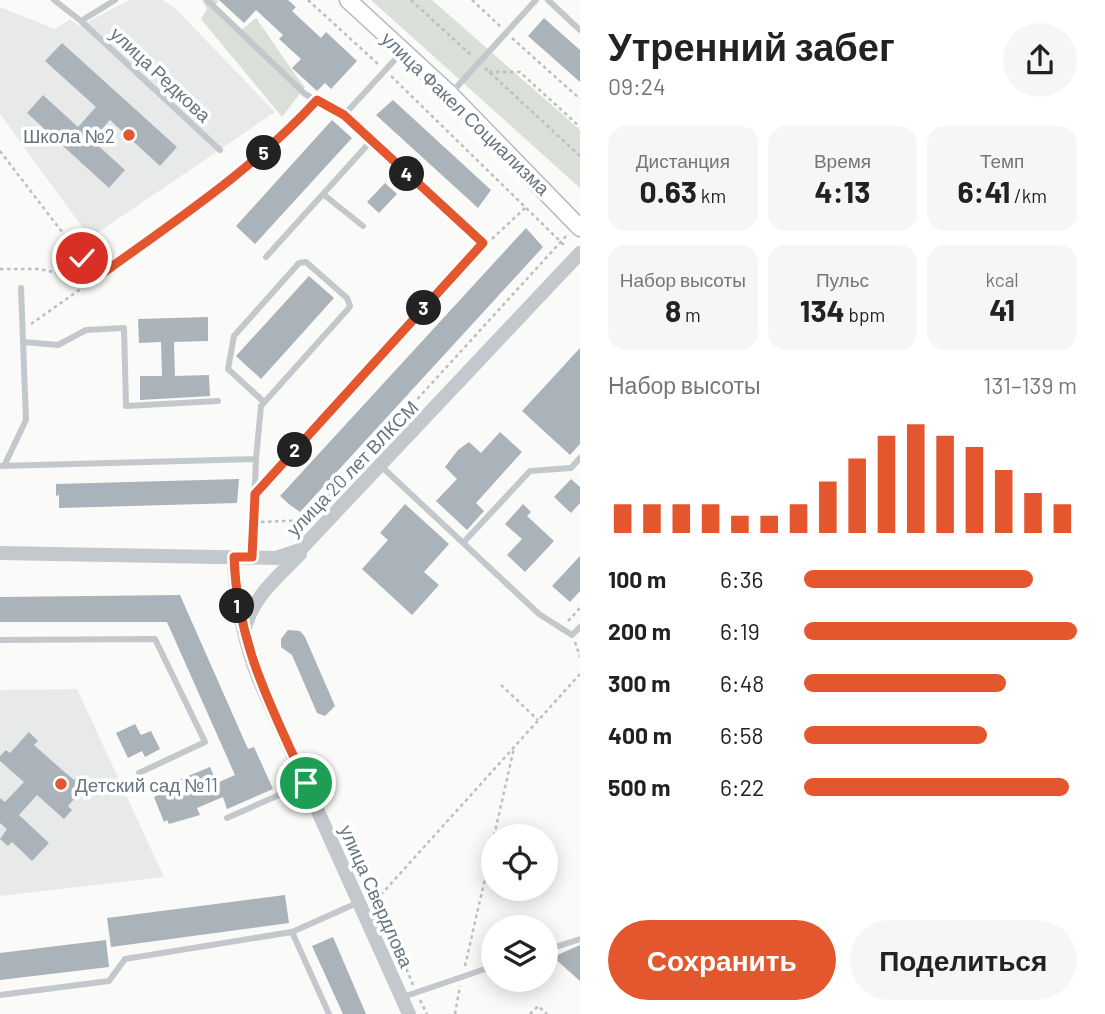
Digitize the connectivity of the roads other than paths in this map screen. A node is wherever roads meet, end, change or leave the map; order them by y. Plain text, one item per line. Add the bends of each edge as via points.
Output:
1 (54, 0) edge
2 (115, 0) edge
3 (207, 0) edge
4 (348, 0) edge
5 (536, 0) edge
6 (548, 0) edge
7 (81, 22) junction
8 (580, 30) edge
9 (403, 50) junction
10 (450, 94) junction
11 (344, 115) junction
12 (370, 141) junction
13 (220, 150) dead end
14 (323, 194) junction
15 (362, 226) dead end
16 (574, 232) edge
17 (575, 252) edge
18 (266, 257) dead end
19 (22, 288) dead end
20 (23, 342) junction
21 (218, 401) dead end
22 (264, 402) junction
23 (580, 458) edge
24 (256, 460) junction
25 (2, 466) edge
26 (382, 467) junction
27 (255, 494) junction
28 (311, 542) junction
29 (463, 543) junction
30 (0, 553) edge
31 (234, 557) junction
32 (252, 557) junction
33 (580, 627) edge
34 (243, 636) junction
35 (0, 640) edge
36 (139, 774) dead end
37 (306, 783) junction
38 (227, 818) dead end
39 (357, 903) junction
40 (292, 932) junction
41 (580, 939) edge
42 (558, 946) edge
43 (481, 970) edge
44 (0, 995) edge
45 (401, 998) junction
46 (329, 1014) edge
47 (408, 1014) edge

1 - 7 lane, улица Редкова
2 - 7 lane
3 - 11 lane via 305,94
4 - 9 main road, улица Факел Социализма
5 - 10 lane
6 - 8 lane
7 - 13 lane, улица Редкова
9 - 10 main road, улица Факел Социализма
9 - 11 lane
10 - 16 main road, улица Факел Социализма
11 - 12 lane
12 - 14 lane
12 - 27 lane via 483,243
14 - 15 lane
14 - 18 lane
17 - 26 street, улица 20 лет ВЛКСМ
19 - 20 lane
20 - 21 lane via 58,345 86,330 124,328 126,405
20 - 25 lane via 26,420
22 - 22 lane via 350,306 347,298 306,262 299,264 234,337 228,369
22 - 24 lane via 258,413
23 - 29 lane via 571,468 530,471
24 - 25 lane
24 - 27 lane
26 - 28 street, улица 20 лет ВЛКСМ
26 - 29 lane
27 - 32 lane
28 - 32 street, улица 20 лет ВЛКСМ via 290,555
28 - 34 street via 258,597
29 - 33 lane via 539,614 572,635
30 - 31 street, улица 20 лет ВЛКСМ
31 - 32 street, улица 20 лет ВЛКСМ
31 - 34 street, улица Свердлова
34 - 37 street, улица Свердлова
35 - 36 lane via 155,639 205,742
37 - 38 lane
37 - 39 street, улица Свердлова
39 - 40 lane
39 - 45 street, улица Свердлова
40 - 44 lane via 125,959 109,982
40 - 46 lane
41 - 42 lane
43 - 45 lane
45 - 47 street, улица Свердлова

